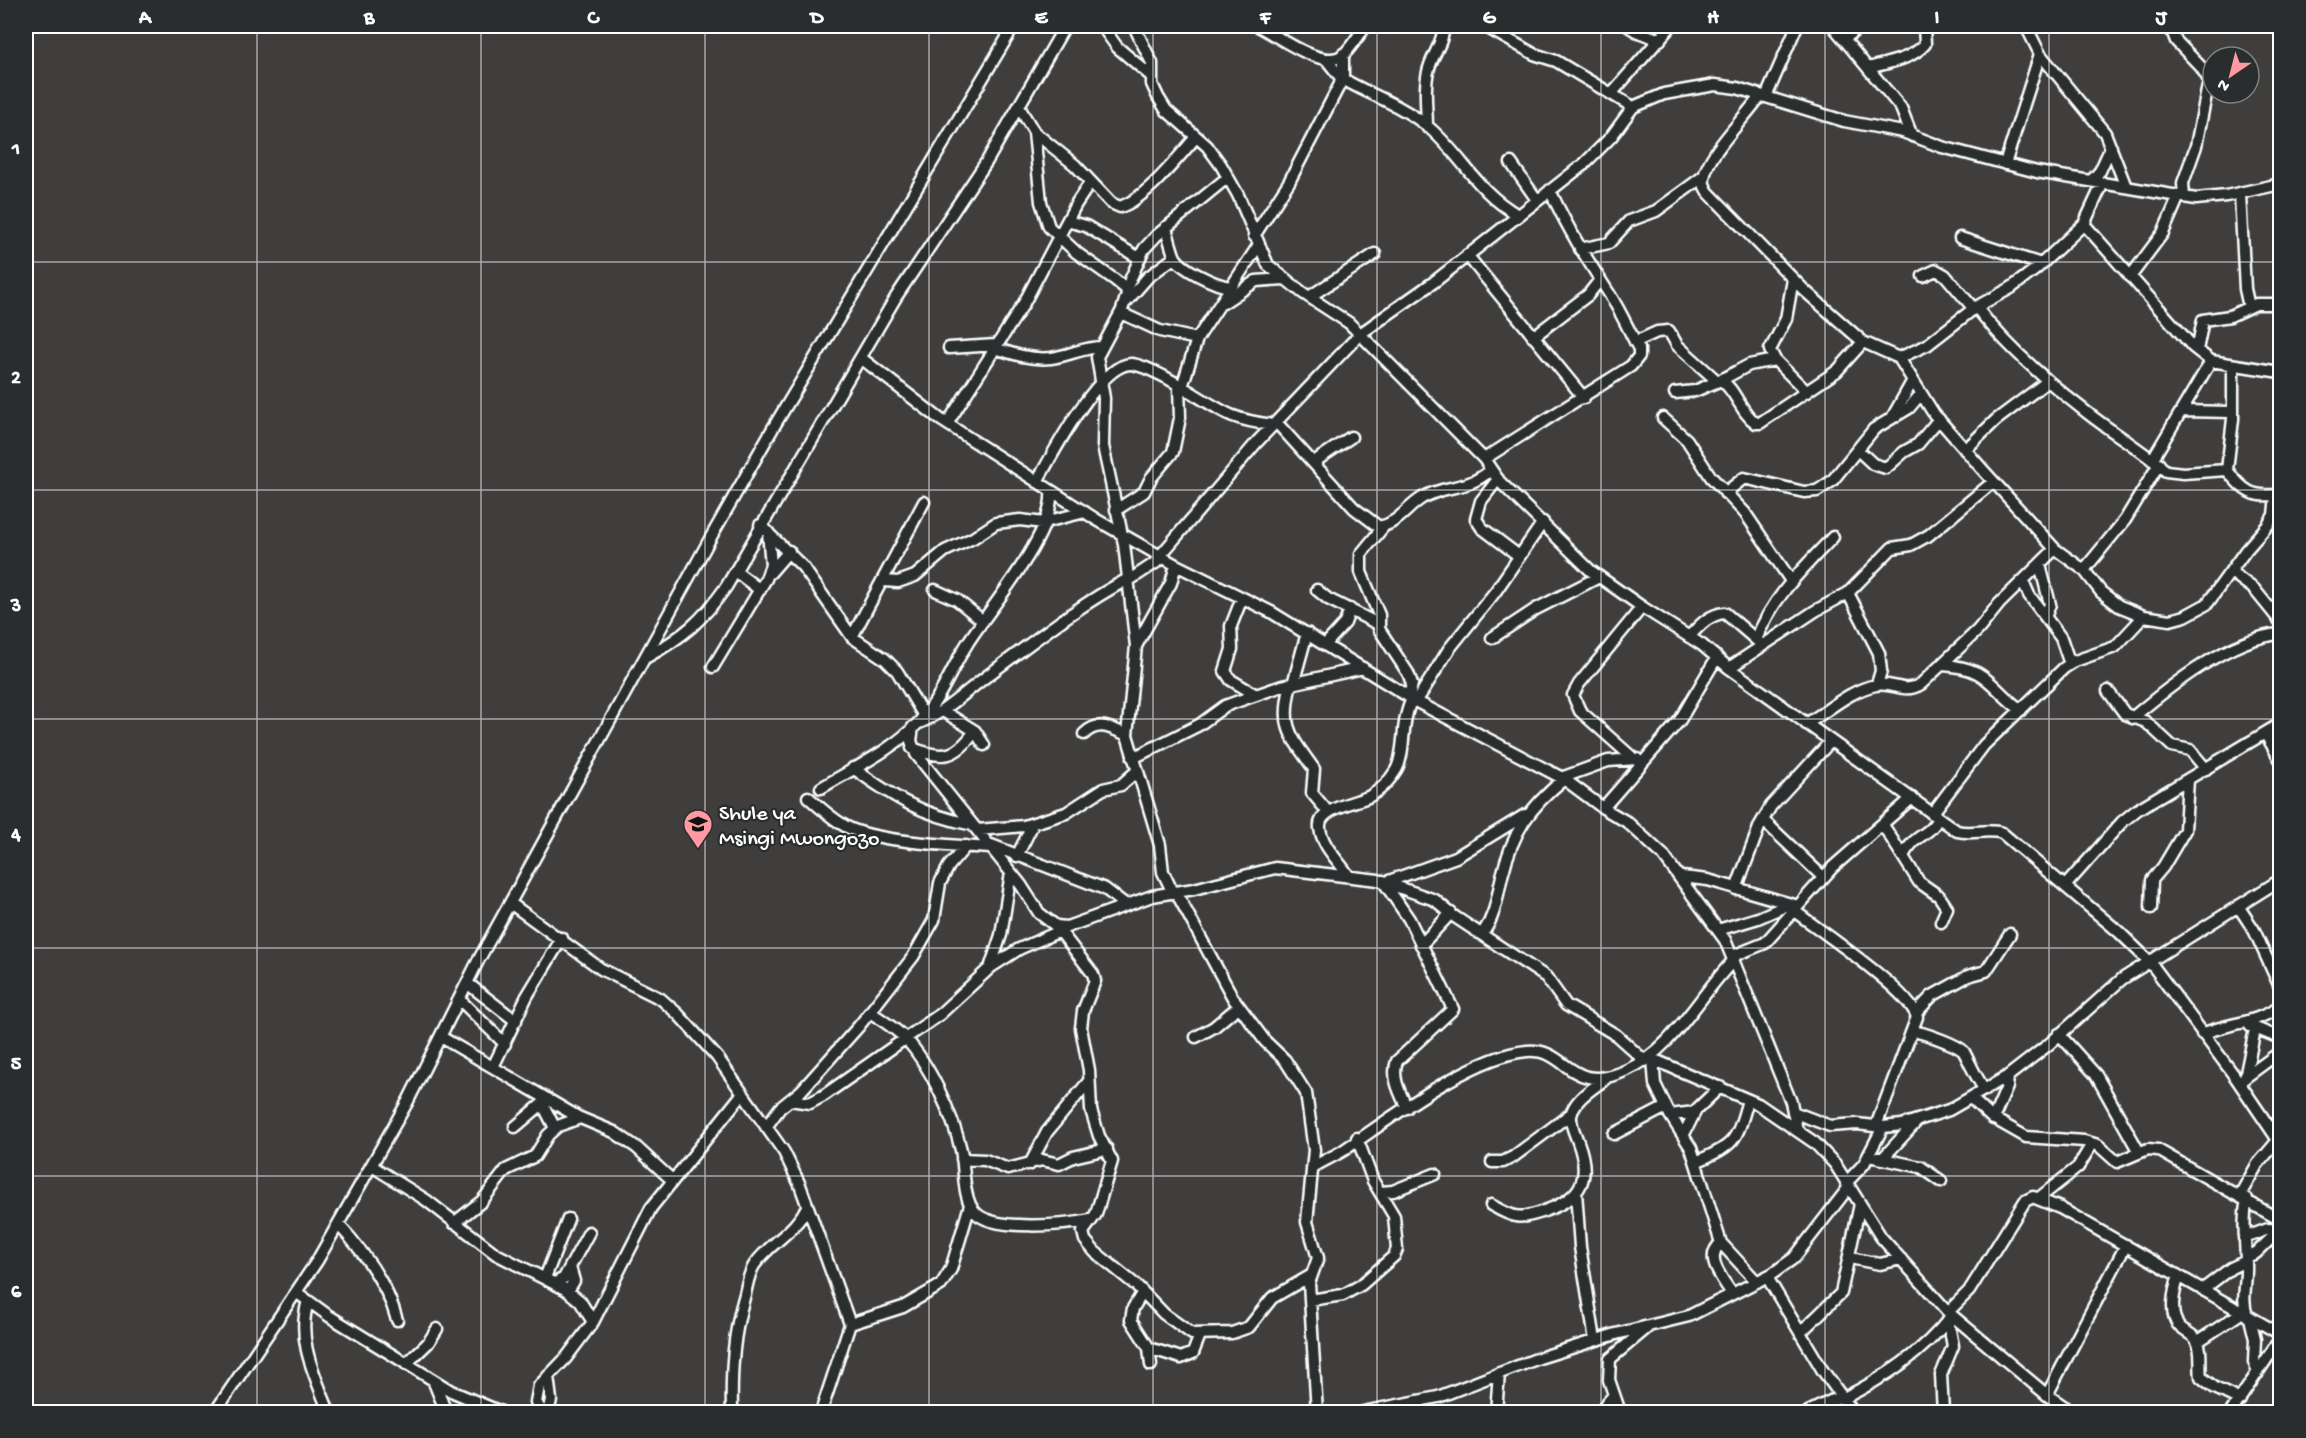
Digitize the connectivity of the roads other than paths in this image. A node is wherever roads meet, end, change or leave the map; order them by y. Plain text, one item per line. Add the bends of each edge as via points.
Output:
1 (1014, 26) edge
2 (1065, 26) edge
3 (1102, 26) edge
4 (1134, 26) edge
5 (1258, 26) edge
6 (1366, 26) edge
7 (1444, 26) edge
8 (1485, 26) edge
9 (1628, 26) edge
10 (1671, 26) edge
11 (1833, 26) edge
12 (1861, 26) edge
13 (1924, 26) edge
14 (2026, 26) edge
15 (2170, 26) edge
16 (1796, 28) dead end
17 (1503, 31) edge
18 (1844, 39) junction
19 (1660, 40) junction
20 (1343, 54) junction
21 (2040, 54) junction
22 (1326, 59) junction
23 (1869, 68) junction
24 (1151, 76) junction
25 (1342, 79) junction
26 (1611, 94) junction
27 (1763, 97) junction
28 (1019, 107) junction
29 (1634, 107) junction
30 (1427, 127) junction
31 (1034, 132) junction
32 (1912, 136) junction
33 (1196, 137) junction
34 (2111, 147) junction
35 (1511, 163) dead end
36 (2005, 164) junction
37 (1704, 176) junction
38 (1228, 177) junction
39 (2097, 182) junction
40 (1090, 183) junction
41 (2280, 184) edge
42 (2126, 187) junction
43 (1550, 190) junction
44 (2240, 194) junction
45 (2181, 196) junction
46 (1537, 201) junction
47 (1518, 215) junction
48 (1067, 221) junction
49 (2084, 224) junction
50 (1166, 227) junction
51 (1059, 238) junction
52 (1960, 238) dead end
53 (1256, 241) junction
54 (1580, 249) junction
55 (1375, 254) dead end
56 (1467, 255) junction
57 (1175, 257) junction
58 (1139, 258) junction
59 (2041, 264) junction
60 (1923, 276) dead end
61 (2130, 277) junction
62 (1284, 279) junction
63 (1793, 279) junction
64 (1599, 281) junction
65 (1231, 287) junction
66 (1126, 289) junction
67 (1309, 297) junction
68 (2280, 304) edge
69 (1219, 305) junction
70 (2249, 307) junction
71 (1975, 308) junction
72 (1122, 309) junction
73 (1360, 334) junction
74 (1533, 337) junction
75 (1197, 339) junction
76 (1635, 342) junction
77 (1863, 342) junction
78 (995, 347) junction
79 (1102, 347) junction
80 (949, 348) dead end
81 (2197, 351) junction
82 (861, 357) junction
83 (1899, 358) junction
84 (1775, 360) junction
85 (2211, 361) junction
86 (2233, 365) junction
87 (2280, 372) edge
88 (1718, 380) junction
89 (2048, 381) junction
90 (1912, 382) junction
91 (1101, 383) junction
92 (1180, 387) junction
93 (1807, 392) junction
94 (1676, 393) dead end
95 (1920, 395) junction
96 (1584, 398) junction
97 (2182, 411) junction
98 (2232, 412) junction
99 (1892, 417) junction
100 (1663, 418) dead end
101 (1939, 419) junction
102 (1275, 423) junction
103 (947, 424) junction
104 (1351, 437) dead end
105 (1858, 450) junction
106 (1965, 450) junction
107 (1484, 459) junction
108 (1314, 462) junction
109 (2155, 462) junction
110 (2227, 470) junction
111 (1494, 475) junction
112 (1037, 482) junction
113 (1994, 482) junction
114 (1051, 491) junction
115 (1725, 493) junction
116 (2278, 494) edge
117 (924, 502) dead end
118 (1116, 510) junction
119 (1085, 512) junction
120 (1044, 522) junction
121 (1543, 522) junction
122 (1384, 526) junction
123 (764, 529) junction
124 (1121, 533) junction
125 (1833, 537) dead end
126 (2055, 549) junction
127 (789, 551) junction
128 (1519, 556) junction
129 (1161, 557) junction
130 (1176, 565) junction
131 (2040, 565) junction
132 (735, 570) junction
133 (2084, 570) junction
134 (2231, 572) junction
135 (768, 575) junction
136 (1599, 577) junction
137 (884, 580) junction
138 (1128, 580) junction
139 (1791, 581) junction
140 (2023, 581) junction
141 (760, 590) junction
142 (935, 590) dead end
143 (1317, 590) dead end
144 (1848, 593) junction
145 (1242, 598) junction
146 (1641, 608) junction
147 (1350, 609) junction
148 (2046, 615) junction
149 (2144, 616) junction
150 (983, 621) junction
151 (2280, 621) edge
152 (1378, 624) junction
153 (1307, 633) junction
154 (2280, 634) edge
155 (852, 637) junction
156 (1689, 637) junction
157 (1492, 638) dead end
158 (1759, 643) junction
159 (1325, 645) junction
160 (1136, 646) junction
161 (1955, 653) junction
162 (647, 657) junction
163 (1717, 657) junction
164 (2070, 664) junction
165 (1943, 665) junction
166 (713, 667) dead end
167 (1363, 668) junction
168 (1729, 668) junction
169 (1973, 670) junction
170 (1292, 684) junction
171 (1877, 684) junction
172 (2108, 691) dead end
173 (1256, 695) junction
174 (1412, 699) junction
175 (2021, 710) junction
176 (943, 711) junction
177 (2132, 718) junction
178 (919, 722) junction
179 (1806, 724) junction
180 (2280, 724) edge
181 (975, 731) junction
182 (2265, 733) junction
183 (1084, 734) dead end
184 (1127, 735) junction
185 (1831, 741) junction
186 (984, 745) dead end
187 (912, 748) junction
188 (1133, 758) junction
189 (1634, 759) junction
190 (1646, 759) junction
191 (2280, 759) edge
192 (853, 768) junction
193 (2206, 769) junction
194 (1137, 771) junction
195 (1563, 779) junction
196 (2188, 780) junction
197 (821, 788) dead end
198 (808, 797) dead end
199 (1912, 798) junction
200 (1603, 808) junction
201 (1328, 812) junction
202 (1528, 813) junction
203 (1935, 816) junction
204 (1763, 820) junction
205 (1034, 824) junction
206 (1882, 825) junction
207 (975, 827) junction
208 (966, 846) junction
209 (990, 846) junction
210 (1016, 855) junction
211 (1903, 856) junction
212 (1011, 872) junction
213 (1348, 875) junction
214 (1682, 877) junction
215 (1823, 877) junction
216 (2280, 880) edge
217 (1384, 881) junction
218 (2066, 885) junction
219 (1736, 889) junction
220 (1175, 892) junction
221 (510, 903) junction
222 (1126, 905) junction
223 (2238, 906) junction
224 (1793, 907) junction
225 (2151, 908) dead end
226 (1451, 913) junction
227 (1941, 922) dead end
228 (1058, 928) junction
229 (1718, 930) junction
230 (1483, 933) junction
231 (2010, 934) dead end
232 (562, 938) junction
233 (1421, 945) junction
234 (1734, 958) junction
235 (2150, 963) junction
236 (990, 968) junction
237 (467, 983) junction
238 (2280, 987) edge
239 (459, 999) junction
240 (1239, 1006) junction
241 (2280, 1007) edge
242 (870, 1012) junction
243 (1916, 1013) junction
244 (516, 1021) junction
245 (2250, 1026) junction
246 (1912, 1031) junction
247 (2059, 1034) junction
248 (2202, 1034) junction
249 (441, 1037) junction
250 (905, 1037) junction
251 (1196, 1037) dead end
252 (2280, 1038) edge
253 (505, 1044) junction
254 (2280, 1052) edge
255 (1649, 1059) junction
256 (494, 1067) junction
257 (2008, 1076) junction
258 (1605, 1078) junction
259 (2242, 1080) junction
260 (1089, 1082) junction
261 (1720, 1087) junction
262 (1985, 1090) junction
263 (743, 1093) junction
264 (1971, 1098) junction
265 (790, 1100) junction
266 (1748, 1100) junction
267 (545, 1102) junction
268 (1407, 1108) junction
269 (1668, 1111) junction
270 (1695, 1112) junction
271 (1793, 1112) junction
272 (1572, 1113) junction
273 (580, 1118) junction
274 (1918, 1119) junction
275 (1993, 1119) junction
276 (515, 1126) dead end
277 (1879, 1126) junction
278 (766, 1127) junction
279 (555, 1128) junction
280 (1797, 1130) junction
281 (1614, 1134) dead end
282 (1683, 1136) junction
283 (1357, 1138) junction
284 (2279, 1139) edge
285 (2092, 1144) junction
286 (1107, 1149) junction
287 (2139, 1152) junction
288 (1869, 1156) junction
289 (1883, 1158) junction
290 (962, 1159) junction
291 (1696, 1161) junction
292 (1492, 1162) dead end
293 (1030, 1164) junction
294 (372, 1166) junction
295 (1312, 1168) junction
296 (1435, 1174) dead end
297 (672, 1180) junction
298 (1941, 1181) dead end
299 (1848, 1185) junction
300 (1381, 1192) junction
301 (1576, 1192) junction
302 (2243, 1197) junction
303 (2039, 1198) junction
304 (1491, 1204) dead end
305 (970, 1205) junction
306 (1835, 1205) junction
307 (1859, 1206) junction
308 (807, 1207) junction
309 (568, 1219) dead end
310 (1091, 1220) junction
311 (454, 1223) junction
312 (339, 1224) junction
313 (2280, 1227) edge
314 (589, 1232) dead end
315 (2244, 1238) junction
316 (1721, 1243) junction
317 (2126, 1245) junction
318 (1850, 1258) junction
319 (1901, 1259) junction
320 (2246, 1259) junction
321 (570, 1267) junction
322 (1310, 1276) junction
323 (2179, 1276) junction
324 (1762, 1279) junction
325 (550, 1280) junction
326 (2202, 1290) junction
327 (568, 1291) junction
328 (296, 1292) junction
329 (1143, 1292) junction
330 (1732, 1293) junction
331 (1310, 1300) junction
332 (308, 1301) junction
333 (1949, 1316) junction
334 (2246, 1316) junction
335 (397, 1320) dead end
336 (593, 1322) junction
337 (850, 1324) junction
338 (1650, 1326) junction
339 (437, 1329) dead end
340 (1801, 1332) junction
341 (2280, 1334) edge
342 (1200, 1335) junction
343 (2280, 1339) edge
344 (1595, 1340) junction
345 (2197, 1342) junction
346 (1149, 1348) junction
347 (406, 1364) junction
348 (1151, 1365) dead end
349 (1499, 1373) junction
350 (2258, 1373) junction
351 (433, 1380) junction
352 (1614, 1395) junction
353 (2047, 1395) junction
354 (2240, 1400) junction
355 (1417, 1401) junction
356 (1845, 1405) edge
357 (540, 1412) edge
358 (2071, 1412) edge
359 (215, 1413) edge
360 (329, 1413) edge
361 (446, 1413) edge
362 (501, 1413) edge
363 (732, 1413) edge
364 (821, 1413) edge
365 (1317, 1413) edge
366 (1363, 1413) edge
367 (1422, 1413) edge
368 (1496, 1413) edge
369 (1599, 1413) edge
370 (1620, 1413) edge
371 (1809, 1413) edge
372 (1943, 1413) edge
373 (2231, 1413) edge

1 - 162 street via 773,428
2 - 28 street
3 - 24 street via 1117,47
4 - 24 street via 1152,63
5 - 22 street
6 - 20 street
7 - 30 street via 1427,79
8 - 17 street
9 - 19 street
10 - 19 street
11 - 18 street
12 - 18 street
13 - 23 street via 1925,44 1919,50
14 - 21 street
15 - 45 street via 2179,45 2209,80
16 - 27 street
17 - 26 street via 1534,54 1556,61
18 - 23 street
19 - 26 street
20 - 22 street
20 - 25 street
21 - 34 street via 2090,112
21 - 36 street
22 - 25 street
23 - 32 street via 1901,108
24 - 33 street via 1166,110
25 - 30 street via 1407,112
25 - 53 street
26 - 29 street
27 - 29 street via 1715,85 1664,94
27 - 32 street
27 - 37 street
28 - 31 street
28 - 82 street
29 - 43 street via 1601,149
30 - 47 street via 1442,139 1483,190
31 - 40 street via 1075,165
31 - 51 street via 1041,202 1049,227
32 - 36 street
33 - 38 street
33 - 40 street via 1129,204 1120,207 1111,203
34 - 39 street
34 - 42 street
35 - 46 street
36 - 39 street
37 - 54 street via 1656,211 1629,221 1609,243
37 - 63 street via 1708,192
38 - 50 street
38 - 53 street
39 - 42 street
39 - 49 street
40 - 48 street
41 - 44 street
42 - 45 street
43 - 46 street
43 - 54 street
44 - 45 street via 2196,199
44 - 70 street
45 - 61 street via 2163,233
46 - 47 street
47 - 56 street
48 - 51 street
48 - 58 street via 1086,226
49 - 59 street
49 - 61 street
50 - 57 street
50 - 58 street
51 - 66 street
51 - 78 street
52 - 59 street
53 - 62 street via 1268,265
53 - 65 street
54 - 64 street
55 - 67 street
56 - 73 street
56 - 74 street
57 - 65 street via 1212,284
57 - 72 street via 1148,277
58 - 66 street
59 - 71 street via 2011,288
60 - 71 street via 1936,270 1945,275
61 - 81 street
62 - 67 street
62 - 69 street via 1256,281
63 - 77 street
63 - 84 street via 1786,319 1770,350
64 - 74 street
64 - 76 street
65 - 69 street
66 - 72 street
67 - 73 street
68 - 70 street
69 - 75 street
70 - 81 street via 2230,316 2203,320
71 - 83 street via 1927,345
71 - 89 street
72 - 75 street via 1160,331
72 - 79 street
73 - 102 street
73 - 107 street
74 - 96 street
75 - 92 street
76 - 88 street via 1669,331 1677,345
76 - 96 street via 1639,356 1631,366
77 - 83 street
77 - 93 street via 1837,372
78 - 79 street via 1025,358 1052,358
78 - 80 street
78 - 103 street
79 - 91 street via 1097,357
81 - 85 street
82 - 103 street
82 - 123 street
83 - 90 street
84 - 88 street via 1749,365
84 - 93 street
85 - 86 street
85 - 97 street
86 - 87 street
86 - 98 street
88 - 93 street via 1726,383 1756,423 1767,420
88 - 94 street via 1695,391
89 - 106 street via 1996,420
89 - 109 street
90 - 95 street
90 - 99 street
91 - 92 street via 1117,367 1135,364
91 - 112 street
91 - 118 street via 1103,446
92 - 102 street via 1227,415
92 - 118 street via 1180,418 1173,452 1150,478 1144,492
95 - 99 street via 1909,408
95 - 101 street
96 - 107 street
97 - 98 street
97 - 109 street
98 - 110 street
99 - 105 street via 1874,429
100 - 115 street via 1687,440
101 - 105 street via 1918,444 1886,468 1874,465
101 - 106 street
102 - 108 street
102 - 129 street
103 - 112 street
104 - 108 street
105 - 115 street via 1832,481 1818,491 1804,492 1744,478
106 - 113 street
107 - 111 street
108 - 122 street via 1363,517
109 - 110 street via 2166,471 2183,473
109 - 133 street via 2125,520
110 - 116 street via 2246,492 2257,496
111 - 121 street
111 - 122 street via 1422,498 1395,522
111 - 128 street via 1480,501 1476,519
112 - 114 street
113 - 126 street
113 - 144 street via 1929,535 1911,545 1892,548
114 - 119 street
114 - 120 street via 1052,501
115 - 139 street via 1745,513
116 - 134 street via 2268,525
117 - 137 street
118 - 124 street
119 - 120 street
119 - 124 street
120 - 137 street via 1013,519 996,523 945,551 915,576 898,582
120 - 150 street via 1039,537
121 - 128 street
121 - 136 street
122 - 152 street via 1365,548 1360,562 1379,615
123 - 127 street
123 - 132 street
123 - 135 street via 771,565
124 - 129 street
124 - 138 street
125 - 139 street
126 - 131 street
126 - 133 street
127 - 135 street
127 - 155 street
128 - 174 street
129 - 130 street
129 - 138 street
130 - 145 street
130 - 160 street via 1171,582
131 - 140 street
131 - 148 street via 2050,604
132 - 141 street
132 - 162 street via 707,613 682,637
133 - 149 street via 2111,601
134 - 149 street via 2207,604 2185,616 2170,620
134 - 151 street via 2254,589
135 - 141 street
136 - 146 street
136 - 157 street via 1536,609
137 - 155 street
138 - 160 street
138 - 176 street via 1054,626
139 - 158 street via 1764,621
140 - 148 street
140 - 161 street
141 - 166 street
142 - 150 street via 957,600
143 - 147 street
144 - 158 street
144 - 171 street via 1879,654 1881,671
145 - 153 street
145 - 173 street via 1231,626 1232,649 1225,671 1230,680
146 - 156 street
146 - 189 street via 1573,695 1580,711
147 - 152 street
147 - 159 street via 1345,623
148 - 164 street via 2061,638
149 - 164 street via 2115,647
150 - 178 street via 965,646 946,686
152 - 174 street via 1408,673
153 - 159 street
153 - 170 street
154 - 177 street via 2261,636 2205,664
155 - 178 street via 897,671
156 - 158 street via 1707,619 1725,614
156 - 163 street
158 - 168 street
159 - 167 street
160 - 184 street
161 - 165 street
161 - 169 street
162 - 221 street
163 - 168 street
163 - 190 street via 1684,714
164 - 175 street
165 - 169 street
165 - 171 street via 1913,689
167 - 170 street
167 - 174 street
168 - 179 street
169 - 175 street
170 - 173 street
170 - 201 street via 1286,727 1314,769 1311,793
171 - 179 street via 1848,696
172 - 177 street via 2119,708
173 - 188 street via 1225,706 1205,722
174 - 195 street
174 - 201 street via 1404,716 1393,775 1370,796
175 - 203 street via 1984,745
176 - 178 street
176 - 181 street
177 - 193 street via 2146,722 2172,746 2190,750
178 - 187 street
178 - 192 street
179 - 185 street
180 - 182 street
181 - 186 street
181 - 187 street via 962,749 953,754
182 - 191 street
182 - 193 street
183 - 184 street via 1099,725
184 - 188 street
185 - 199 street
185 - 204 street via 1771,806
187 - 207 street
188 - 194 street
189 - 190 street
189 - 195 street via 1608,761
190 - 200 street
192 - 197 street
192 - 207 street via 900,802
193 - 196 street
194 - 205 street via 1120,785 1103,789 1066,813
194 - 220 street via 1160,845 1163,872
195 - 200 street
195 - 202 street
196 - 218 street via 2122,822
196 - 225 street via 2185,830 2152,880
198 - 208 street via 828,815 857,831
199 - 203 street
199 - 206 street
200 - 214 street via 1628,822
201 - 213 street via 1320,829
202 - 217 street via 1456,857
202 - 230 street via 1516,831 1497,906
203 - 211 street via 1932,829 1914,839
203 - 218 street via 1971,835 1993,830 2002,833
204 - 215 street
204 - 219 street
205 - 207 street
205 - 210 street
206 - 211 street
206 - 215 street
207 - 209 street
208 - 209 street
208 - 242 street via 940,883 938,908 930,927 903,971
209 - 210 street
209 - 212 street
210 - 212 street
210 - 222 street via 1105,889
211 - 227 street via 1919,882 1945,902 1947,908
212 - 228 street via 1039,913
212 - 236 street via 1001,935
213 - 217 street
213 - 220 street via 1275,868
214 - 219 street
214 - 229 street
215 - 224 street
216 - 223 street
217 - 226 street via 1422,894
217 - 233 street
218 - 235 street
219 - 224 street
220 - 222 street
220 - 240 street
221 - 232 street
221 - 237 street
222 - 228 street
223 - 235 street
223 - 238 street via 2254,930
224 - 229 street
224 - 234 street via 1761,946
224 - 243 street via 1897,992
226 - 230 street
226 - 233 street
228 - 236 street
228 - 260 street via 1094,974 1081,1028
229 - 234 street
230 - 255 street via 1546,977 1566,1005
231 - 243 street via 1986,971 1968,976 1932,996
232 - 244 street
232 - 263 street via 601,969 661,999 717,1057
233 - 268 street via 1454,1009 1397,1061 1396,1081
234 - 255 street
234 - 271 street
235 - 247 street via 2122,979
235 - 248 street
236 - 250 street via 939,1015
237 - 239 street
237 - 244 street
239 - 249 street
239 - 253 street
240 - 251 street
240 - 295 street via 1285,1060 1306,1093 1314,1150
241 - 245 street
242 - 250 street
242 - 265 street
243 - 246 street
244 - 253 street
245 - 248 street via 2225,1026
245 - 252 street
245 - 259 street
246 - 262 street via 1935,1036 1963,1051
246 - 277 street
247 - 257 street
247 - 287 street via 2096,1075
248 - 259 street
249 - 256 street
249 - 294 street
250 - 265 street via 815,1101
250 - 290 street via 937,1088
253 - 256 street
254 - 259 street
255 - 258 street
255 - 261 street
255 - 269 street
256 - 267 street
257 - 262 street
257 - 275 street
258 - 268 street via 1576,1074 1548,1055 1526,1051 1474,1068
258 - 272 street via 1579,1099
259 - 284 street
260 - 286 street via 1091,1110
260 - 293 street via 1047,1132
261 - 266 street
261 - 270 street
262 - 264 street
263 - 278 street
263 - 297 street
264 - 274 street via 1949,1110
264 - 275 street
265 - 278 street
266 - 280 street
266 - 291 street via 1731,1145
267 - 273 street
267 - 276 street
267 - 279 street
268 - 283 street
269 - 270 street
269 - 281 street
269 - 282 street
270 - 282 street
271 - 277 street via 1830,1126
271 - 280 street
272 - 292 street via 1513,1157
272 - 301 street via 1572,1126 1584,1161 1584,1181
273 - 279 street
273 - 297 street via 614,1132
274 - 277 street via 1902,1125
274 - 289 street
275 - 285 street via 2026,1137 2064,1138
277 - 288 street
278 - 308 street via 784,1152
279 - 311 street via 535,1156 506,1170 482,1201
280 - 299 street via 1835,1164
282 - 291 street
283 - 295 street
283 - 300 street
284 - 302 street via 2257,1165
285 - 287 street via 2117,1162
285 - 303 street via 2078,1167
286 - 293 street via 1059,1164
286 - 310 street via 1112,1161
287 - 302 street via 2158,1150
288 - 289 street
288 - 299 street
289 - 298 street via 1928,1169
290 - 293 street via 985,1160 1008,1169
290 - 305 street
291 - 316 street
294 - 311 street
294 - 312 street
295 - 322 street via 1307,1222 1318,1258
296 - 300 street
297 - 336 street via 651,1208
299 - 306 street
299 - 307 street
300 - 331 street via 1394,1216 1394,1256 1343,1295
301 - 304 street via 1562,1204 1523,1218 1512,1217
301 - 344 street via 1580,1247
302 - 313 street
302 - 315 street
303 - 317 street
303 - 333 street via 2025,1201
305 - 310 street via 979,1216 1019,1224
305 - 337 street via 951,1269 941,1285 903,1307
306 - 307 street
306 - 324 street via 1794,1258
307 - 318 street
307 - 319 street
308 - 337 street
308 - 363 street via 796,1226 753,1266 735,1327
309 - 325 street
310 - 329 street via 1083,1232 1085,1240
311 - 325 street via 496,1254
312 - 328 street
312 - 335 street via 389,1295
313 - 315 street
313 - 320 street
314 - 321 street
315 - 320 street
316 - 324 street
316 - 330 street via 1713,1258
317 - 323 street
317 - 353 street
318 - 319 street via 1880,1264
318 - 340 street via 1841,1293
319 - 333 street
320 - 326 street
320 - 334 street via 2242,1297
321 - 325 street via 564,1278
321 - 327 street via 574,1281
322 - 331 street
322 - 342 street via 1272,1298 1249,1327 1232,1334
323 - 326 street
323 - 345 street via 2173,1299 2177,1325
324 - 330 street
324 - 340 street
325 - 327 street
326 - 334 street
327 - 336 street
328 - 332 street
328 - 359 street
329 - 342 street via 1164,1314 1192,1334
329 - 346 street via 1131,1320
330 - 338 street via 1689,1316
331 - 365 street
332 - 347 street
332 - 360 street via 304,1346
333 - 353 street
333 - 356 street via 1909,1359
333 - 372 street via 1953,1346 1941,1375
334 - 341 street
334 - 345 street
334 - 350 street via 2255,1344
336 - 357 street via 539,1386 535,1396
337 - 364 street
338 - 344 street
338 - 352 street via 1610,1359 1609,1380
339 - 347 street
340 - 356 street
342 - 346 street via 1193,1353 1181,1358
343 - 350 street
344 - 349 street
345 - 354 street via 2201,1377
346 - 348 street
347 - 351 street
349 - 355 street via 1438,1397
349 - 368 street
350 - 354 street
351 - 361 street
351 - 362 street
352 - 369 street
352 - 370 street
353 - 358 street
354 - 373 street
355 - 366 street
355 - 367 street
356 - 371 street

